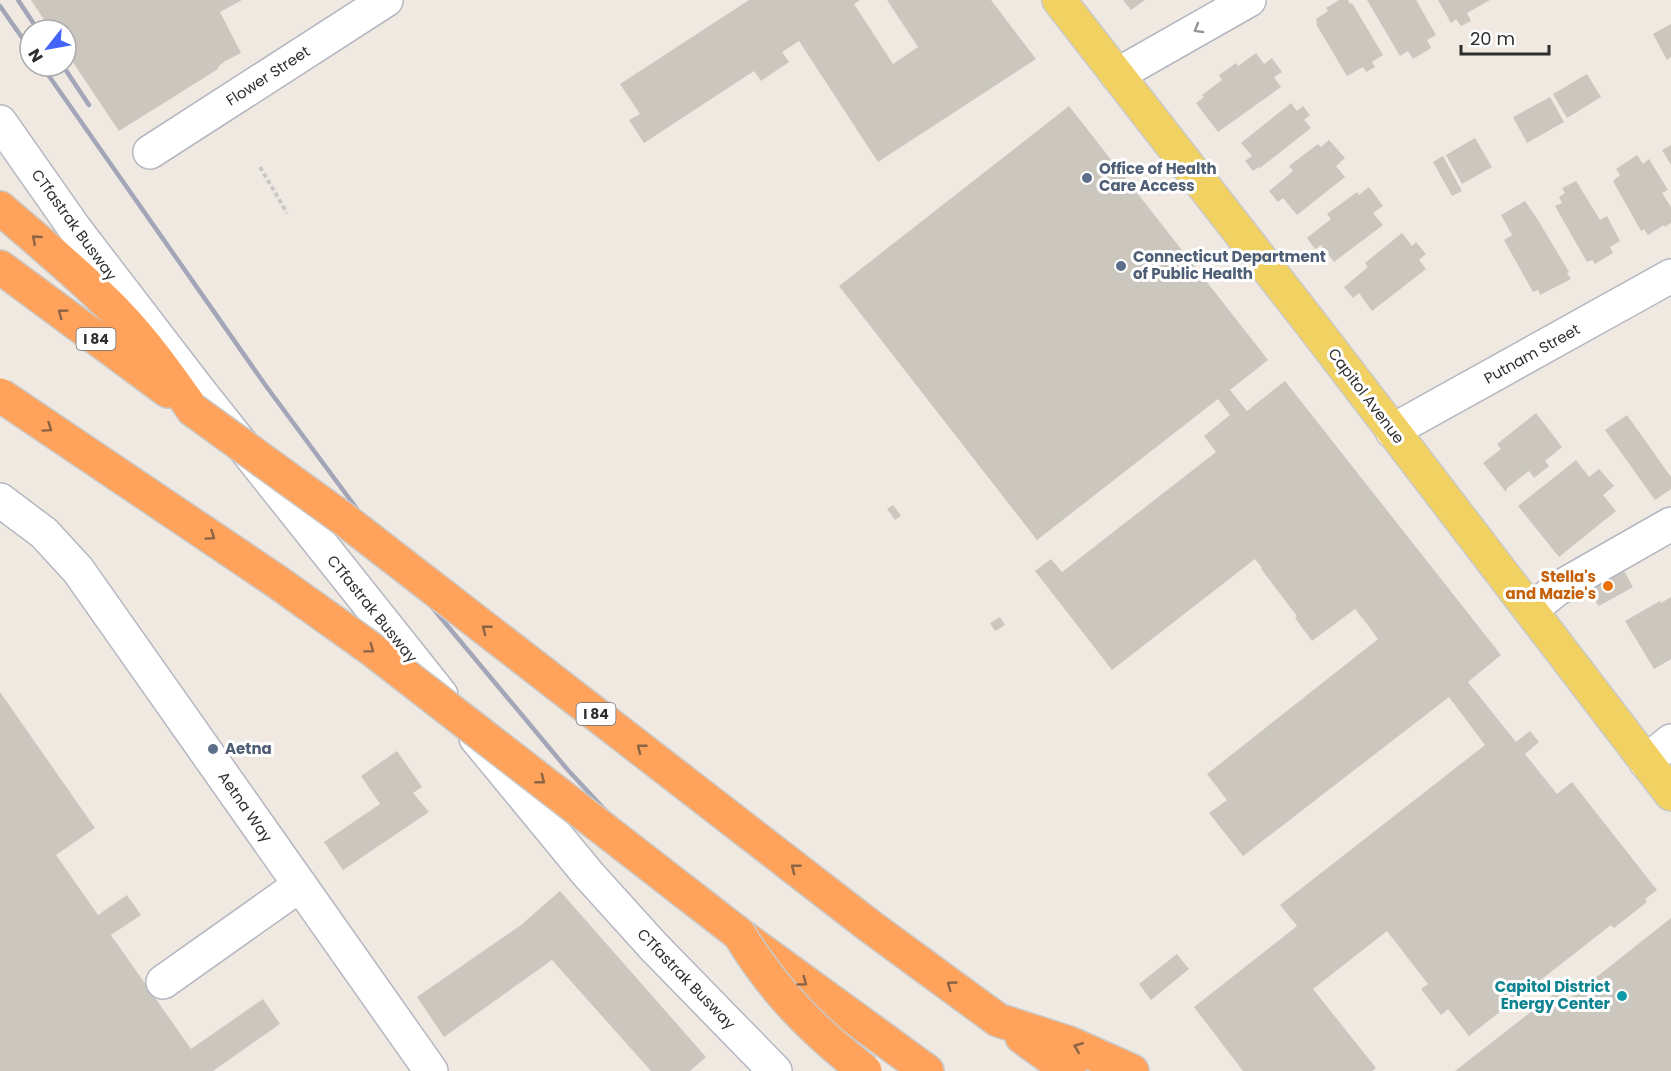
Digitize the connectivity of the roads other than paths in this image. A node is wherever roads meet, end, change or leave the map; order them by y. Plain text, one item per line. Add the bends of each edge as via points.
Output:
1 (386, 0) edge
2 (1059, 0) edge
3 (1249, 0) edge
4 (1117, 75) junction
5 (0, 122) edge
6 (150, 152) dead end
7 (0, 208) edge
8 (0, 267) edge
9 (1671, 276) edge
10 (0, 395) edge
11 (194, 410) junction
12 (1392, 431) junction
13 (0, 500) edge
14 (1671, 524) edge
15 (1531, 610) junction
16 (1671, 741) edge
17 (1646, 762) junction
18 (1671, 794) edge
19 (300, 885) junction
20 (740, 934) junction
21 (163, 982) dead end
22 (998, 1020) junction
23 (431, 1071) edge
24 (775, 1071) edge
25 (865, 1071) edge
26 (927, 1071) edge
27 (1069, 1071) edge
28 (1132, 1071) edge

1 - 6 street, Flower Street
2 - 4 main road, Capitol Avenue
3 -> 4 street
4 - 12 main road, Capitol Avenue
5 - 24 street, CTfastrak Busway via 75,229 193,383 522,795 654,947
11 -> 7 highway via 117,313
11 -> 8 highway, I 84
9 - 12 street, Putnam Street
10 -> 20 highway, bridge via 370,648
22 -> 11 highway, I 84, bridge via 862,920 345,520
12 - 15 main road, Capitol Avenue
13 - 19 street, Aetna Way via 44,533 78,570
14 - 15 street via 1557,589
15 - 17 main road, Capitol Avenue
16 - 17 street
17 - 18 main road, Capitol Avenue
19 - 21 street
19 - 23 street, Aetna Way
20 - 25 highway, bridge via 783,997 808,1024
20 -> 26 highway
22 - 27 highway, I 84
28 -> 22 highway via 1069,1043

